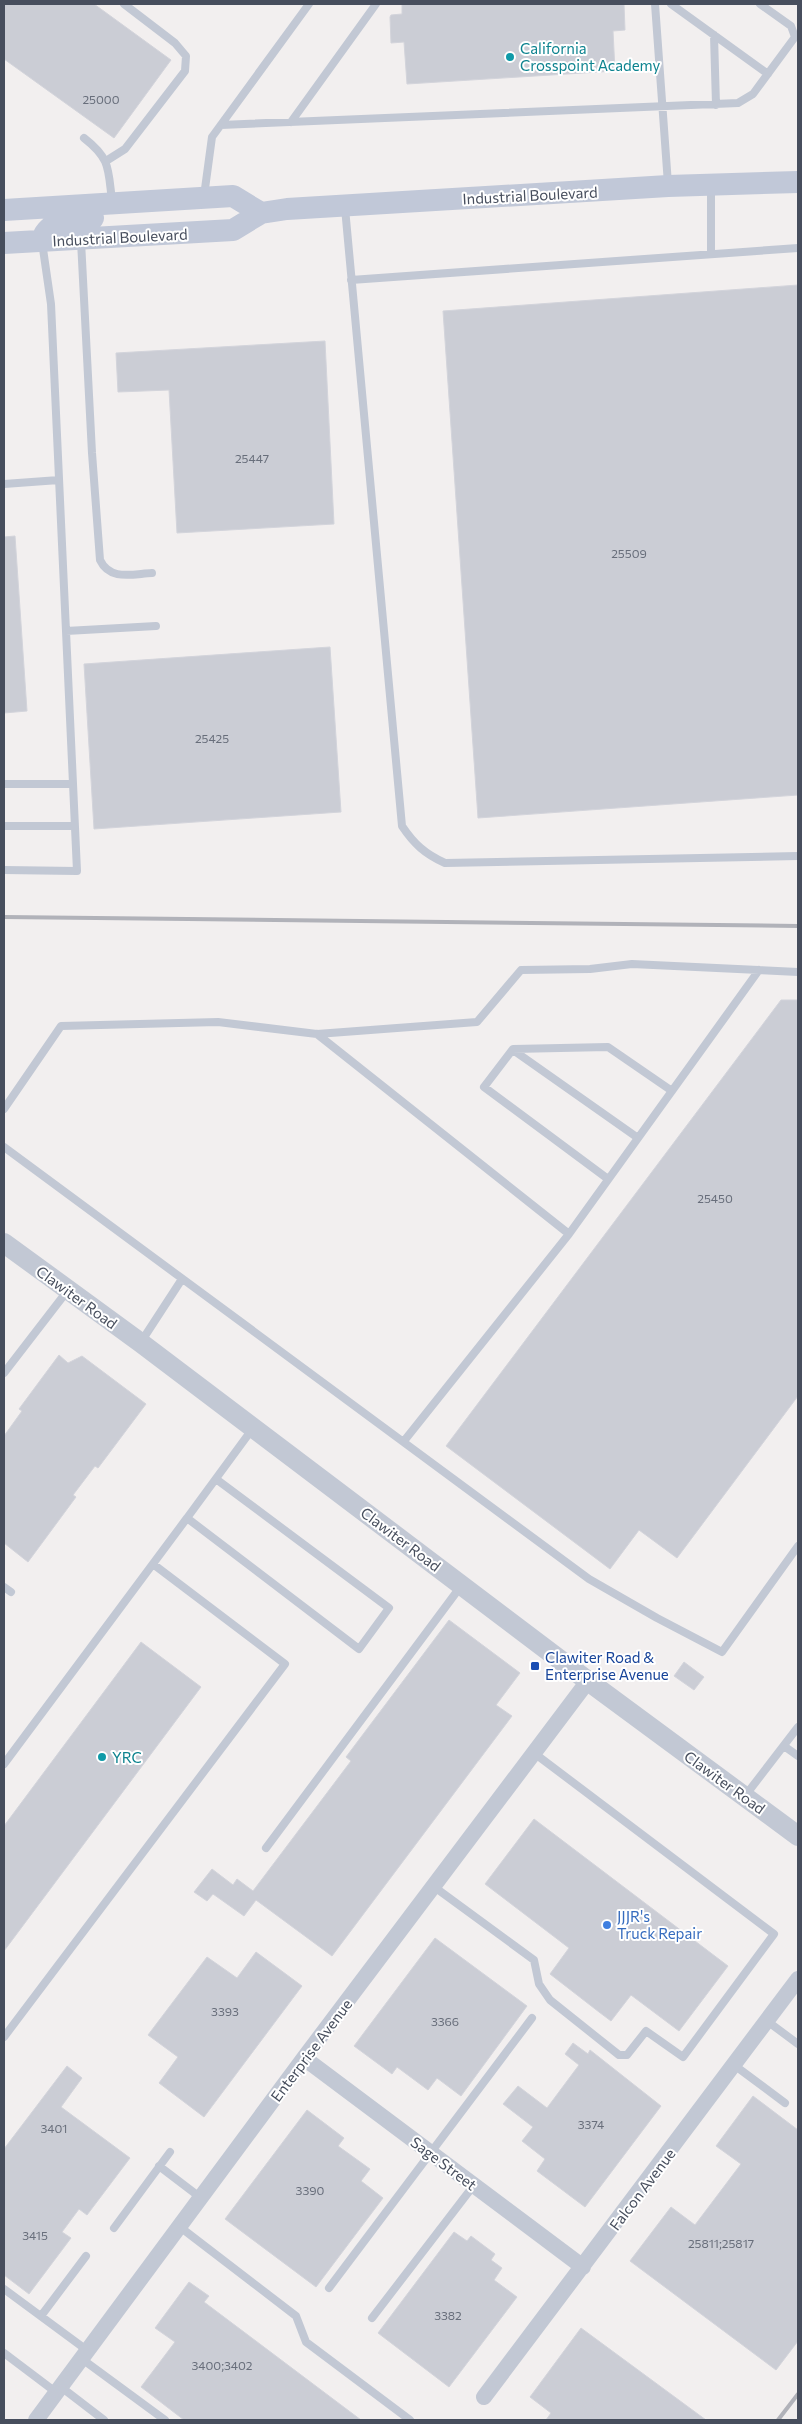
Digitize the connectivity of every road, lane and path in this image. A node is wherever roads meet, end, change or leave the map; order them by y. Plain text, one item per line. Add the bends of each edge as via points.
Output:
1 (124, 4) edge
2 (309, 4) edge
3 (376, 4) edge
4 (655, 4) edge
5 (671, 4) edge
6 (760, 4) edge
7 (714, 35) junction
8 (768, 74) junction
9 (716, 106) junction
10 (662, 108) junction
11 (291, 122) junction
12 (221, 125) junction
13 (84, 138) dead end
14 (106, 160) junction
15 (798, 182) edge
16 (711, 185) junction
17 (668, 186) junction
18 (204, 198) junction
19 (146, 201) junction
20 (112, 203) junction
21 (345, 206) junction
22 (4, 210) edge
23 (262, 213) junction
24 (81, 239) junction
25 (42, 241) junction
26 (4, 243) edge
27 (798, 248) edge
28 (711, 254) junction
29 (351, 280) junction
30 (59, 480) junction
31 (4, 484) edge
32 (152, 573) dead end
33 (156, 626) dead end
34 (66, 631) junction
35 (4, 784) edge
36 (73, 784) junction
37 (4, 826) edge
38 (75, 826) junction
39 (798, 856) edge
40 (4, 870) edge
41 (759, 970) junction
42 (798, 972) edge
43 (317, 1034) junction
44 (512, 1049) junction
45 (672, 1091) junction
46 (4, 1109) edge
47 (638, 1138) junction
48 (4, 1147) edge
49 (608, 1180) junction
50 (569, 1234) junction
51 (6, 1249) edge
52 (182, 1279) junction
53 (68, 1290) junction
54 (141, 1343) junction
55 (4, 1373) edge
56 (253, 1428) junction
57 (404, 1441) junction
58 (216, 1479) junction
59 (187, 1518) junction
60 (798, 1546) edge
61 (153, 1564) junction
62 (462, 1585) junction
63 (4, 1587) edge
64 (11, 1592) dead end
65 (588, 1681) junction
66 (798, 1726) edge
67 (784, 1746) junction
68 (534, 1753) junction
69 (798, 1756) edge
70 (4, 1764) edge
71 (745, 1796) junction
72 (798, 1836) edge
73 (266, 1848) dead end
74 (433, 1886) junction
75 (798, 1979) edge
76 (532, 2018) dead end
77 (767, 2021) junction
78 (4, 2037) edge
79 (798, 2044) edge
80 (304, 2058) junction
81 (734, 2065) junction
82 (785, 2103) dead end
83 (170, 2152) dead end
84 (431, 2153) junction
85 (160, 2166) junction
86 (474, 2185) junction
87 (201, 2198) junction
88 (180, 2227) junction
89 (114, 2228) dead end
90 (86, 2256) dead end
91 (583, 2267) junction
92 (329, 2288) dead end
93 (4, 2289) edge
94 (41, 2316) junction
95 (372, 2318) dead end
96 (6, 2355) edge
97 (85, 2355) junction
98 (4, 2365) edge
99 (59, 2390) junction
100 (484, 2397) dead end
101 (36, 2420) edge
102 (104, 2420) edge
103 (165, 2420) edge
104 (410, 2420) edge

1 - 14 lane via 175,42 186,56 185,71 125,149
2 - 12 lane
3 - 11 lane
4 - 10 lane
5 - 7 lane
6 - 8 lane via 791,26 795,34
7 - 8 lane
7 - 9 lane
8 - 9 lane via 745,100
9 - 10 lane
10 - 11 lane
10 - 17 lane
11 - 12 lane
12 - 18 lane via 210,142
13 - 14 lane
14 - 20 lane
15 - 16 main road, Industrial Boulevard
16 - 17 main road, Industrial Boulevard
16 - 28 lane
17 - 21 main road, Industrial Boulevard
18 - 19 main road
18 - 23 main road via 233,196
19 - 20 main road
19 - 25 main road via 118,214 52,225 44,233
20 - 22 main road
21 - 23 main road, Industrial Boulevard
21 - 29 lane
23 - 24 main road, Industrial Boulevard via 233,230
24 - 25 main road, Industrial Boulevard
24 - 32 lane via 100,560 104,568 116,575
25 - 26 main road, Industrial Boulevard
25 - 30 lane via 51,304
27 - 28 lane
28 - 29 lane
29 - 39 lane via 402,826 415,845 428,856 445,863
30 - 31 lane
30 - 34 lane
33 - 34 lane
34 - 36 lane
35 - 36 lane
36 - 38 lane
37 - 38 lane
38 - 40 lane via 77,870
41 - 42 lane
41 - 43 lane via 632,964 590,969 521,970 477,1022
41 - 45 lane
43 - 46 lane via 218,1022 61,1026
43 - 50 lane
44 - 45 lane via 608,1047
44 - 47 lane
44 - 49 lane via 484,1087
45 - 47 lane
47 - 49 lane
48 - 52 lane
49 - 50 lane
50 - 57 lane
51 - 53 street, Clawiter Road
52 - 54 lane
52 - 57 lane
53 - 54 street, Clawiter Road
53 - 55 lane
54 - 56 street, Clawiter Road
56 - 58 lane
56 - 62 street, Clawiter Road
57 - 60 lane via 589,1578 722,1652
58 - 59 lane
58 - 59 lane via 389,1608 359,1648
59 - 61 lane
61 - 70 lane
61 - 78 lane via 285,1664
62 - 65 street, Clawiter Road
62 - 73 lane
63 - 64 lane
65 - 68 street, Enterprise Avenue
65 - 71 street, Clawiter Road
66 - 67 lane
67 - 69 lane
67 - 71 lane
68 - 74 street, Enterprise Avenue
68 - 74 lane via 774,1934 683,2057 646,2031 627,2054 619,2055 550,2000 539,1984 534,1960
71 - 72 street, Clawiter Road
74 - 80 street, Enterprise Avenue
75 - 77 street, Falcon Avenue
76 - 84 lane
77 - 79 lane
77 - 81 street, Falcon Avenue
80 - 84 street, Sage Street
80 - 87 street, Enterprise Avenue
81 - 82 lane
81 - 91 street, Falcon Avenue
83 - 85 lane
84 - 86 street, Sage Street
84 - 92 lane
85 - 87 lane
85 - 89 lane
86 - 91 street, Sage Street
86 - 95 lane
87 - 88 street, Enterprise Avenue
88 - 97 street, Enterprise Avenue
88 - 104 lane via 296,2316 306,2342
90 - 94 lane
91 - 100 street, Falcon Avenue
93 - 94 lane
94 - 97 lane
96 - 98 lane
96 - 99 lane
97 - 99 street, Enterprise Avenue
97 - 103 lane
99 - 101 street, Enterprise Avenue
99 - 102 lane

